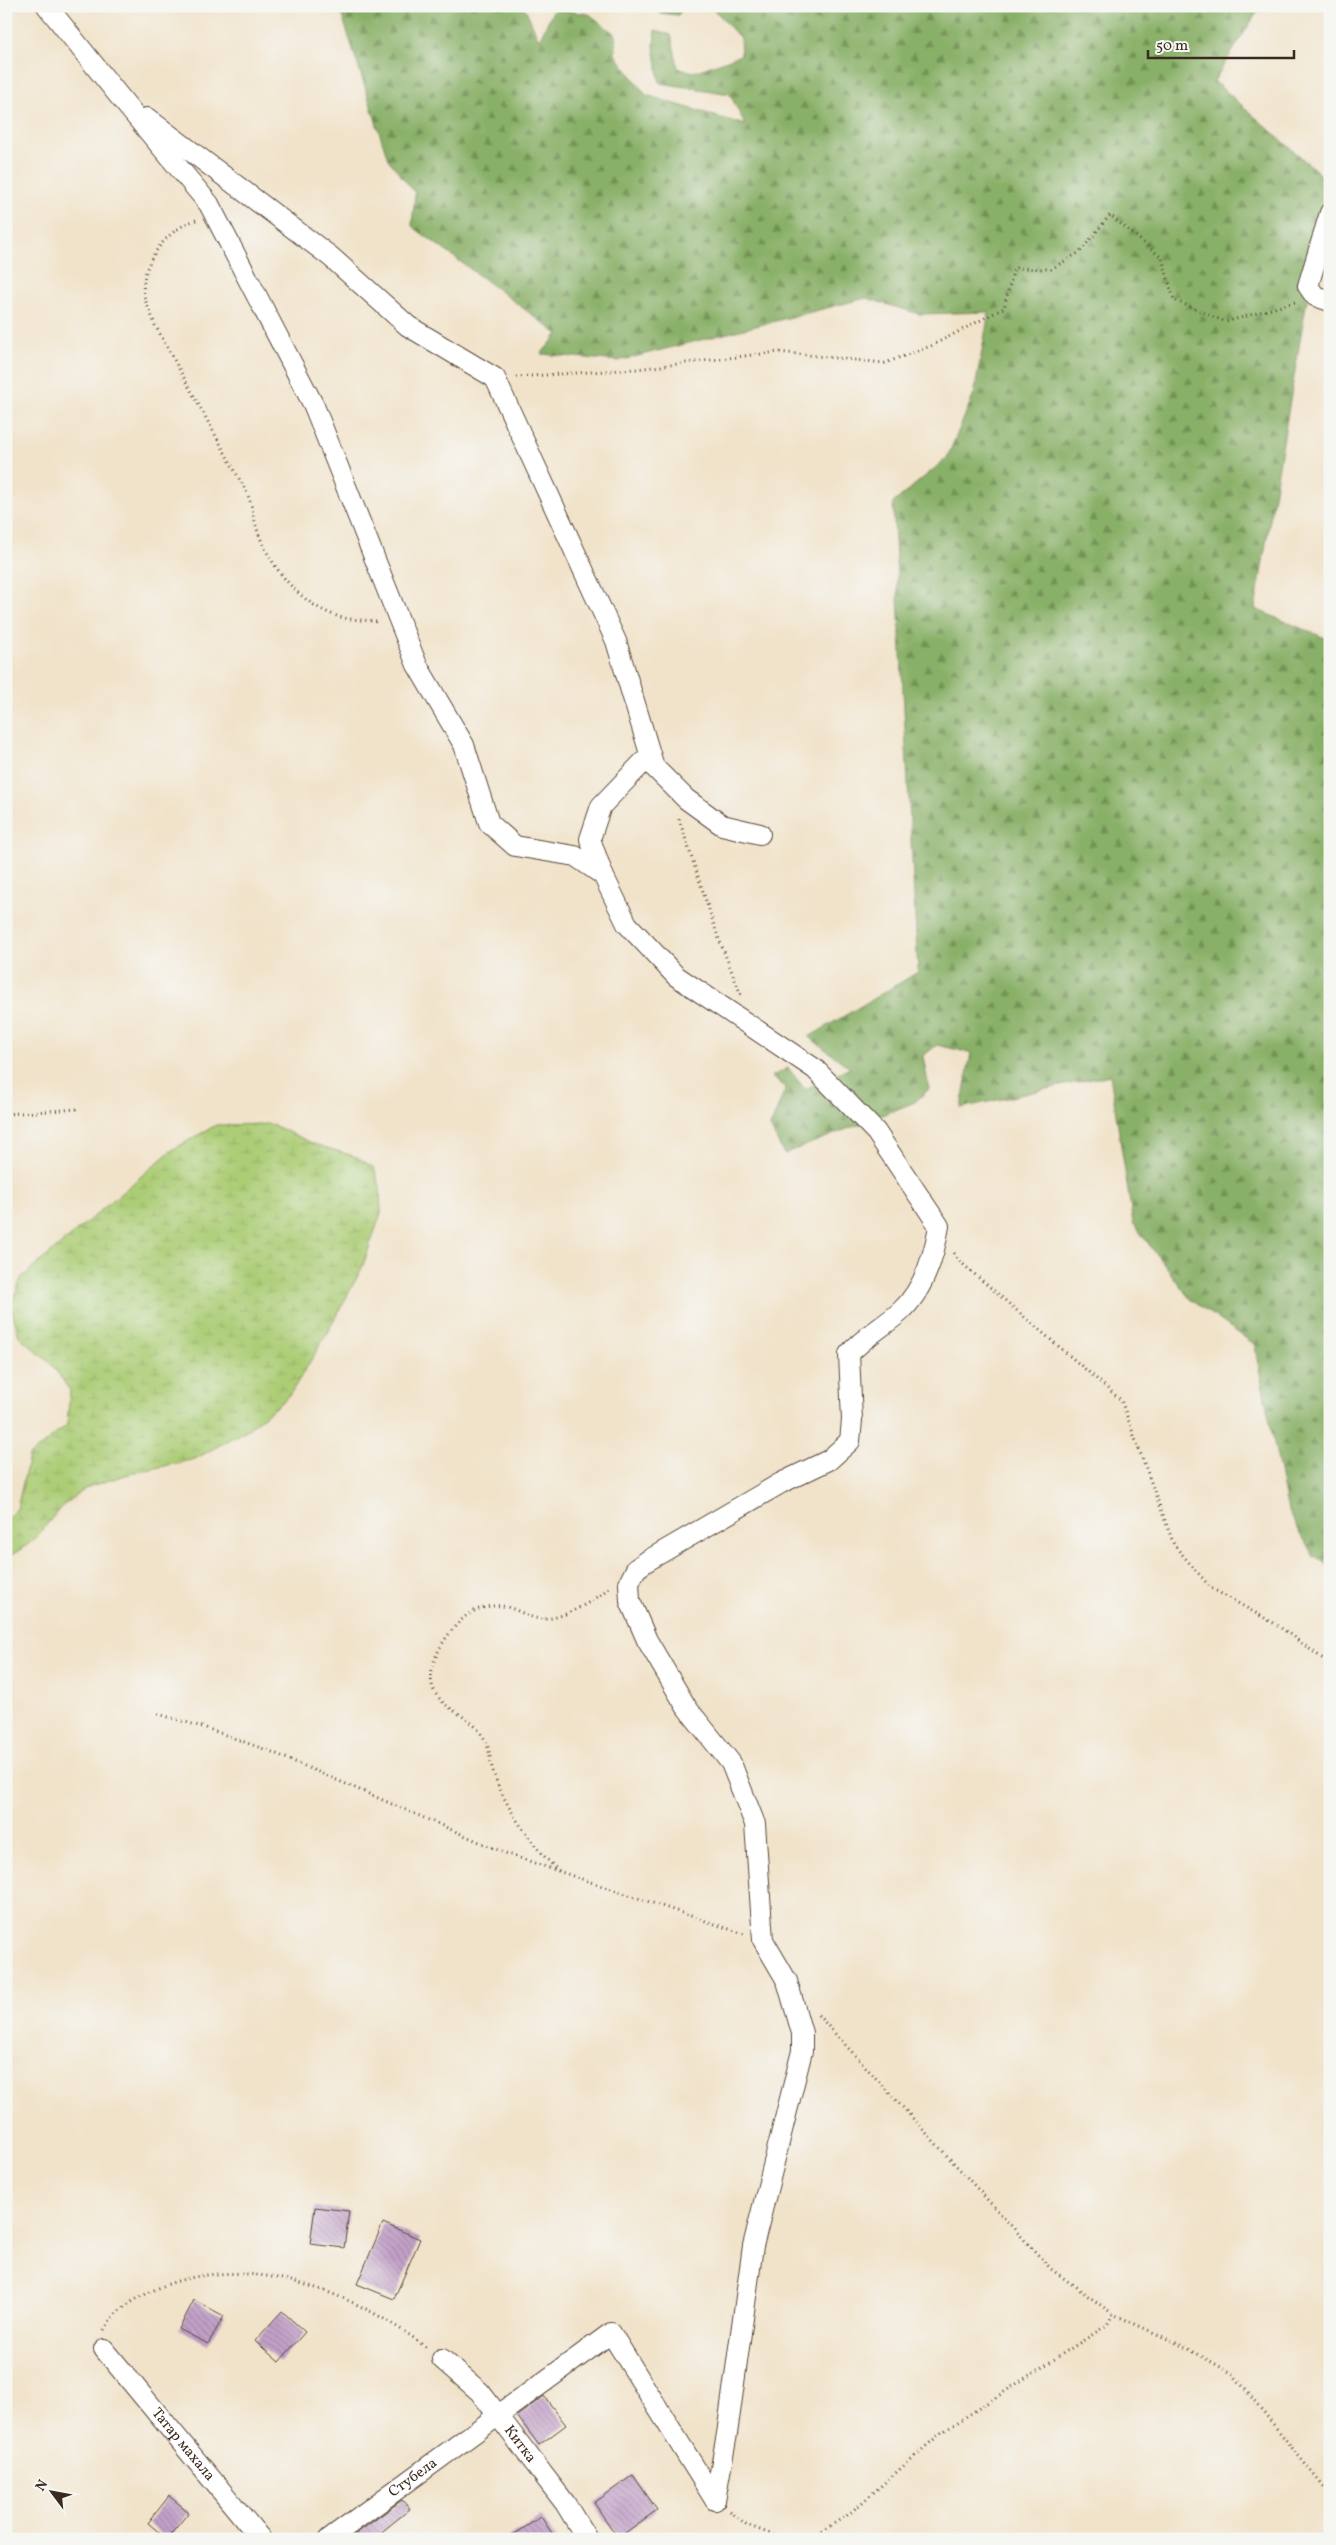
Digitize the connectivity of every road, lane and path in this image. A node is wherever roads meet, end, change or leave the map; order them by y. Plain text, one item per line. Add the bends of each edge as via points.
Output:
1 (47, 6) edge
2 (123, 101) junction
3 (1330, 213) edge
4 (218, 221) junction
5 (1322, 298) edge
6 (495, 378) junction
7 (404, 633) junction
8 (650, 755) junction
9 (679, 817) dead end
10 (760, 834) dead end
11 (603, 875) junction
12 (754, 1030) junction
13 (77, 1109) dead end
14 (6, 1114) edge
15 (939, 1226) junction
16 (636, 1569) junction
17 (1330, 1664) edge
18 (158, 1714) dead end
19 (561, 1874) junction
20 (763, 1940) junction
21 (813, 2010) dead end
22 (1114, 2314) junction
23 (104, 2349) joint
24 (442, 2359) joint
25 (497, 2416) junction
26 (1330, 2495) edge
27 (715, 2500) junction
28 (261, 2539) edge
29 (329, 2539) edge
30 (587, 2539) edge

1 - 2 street
2 - 4 street via 209,204
2 - 6 street via 331,257 408,326
3 - 5 street via 1308,286
4 - 7 street via 314,406
4 - 7 path via 194,220 177,230 151,260 144,276 144,296 155,324 246,491 253,505 257,531 284,578 312,604 344,618 382,623
5 - 6 path via 1226,322 1174,300 1162,258 1110,215 1080,252 1051,269 1014,268 1004,308 932,346 885,363 778,352 636,369
6 - 8 street via 616,641
7 - 11 street via 417,665 464,746 489,823 515,846 575,856
8 - 10 street via 654,767 722,825
8 - 11 street via 601,806 590,838
9 - 12 path via 717,934
11 - 12 street via 627,924 676,976
12 - 15 street via 815,1069 876,1132
13 - 14 path
15 - 16 street via 935,1253 918,1289 901,1312 861,1341 849,1354 850,1441 829,1460 780,1484
15 - 17 path via 957,1259 1121,1400 1174,1545 1211,1588 1277,1625
16 - 19 path via 595,1599 545,1619 502,1605 477,1610 466,1616 451,1632 440,1646 434,1662 431,1676 438,1698 460,1712 484,1736 492,1758 493,1773 511,1807 541,1856
16 - 20 street via 629,1583 630,1601 647,1640 687,1708 731,1763 756,1824
18 - 19 path via 272,1752
19 - 20 path
20 - 27 street via 787,1981 802,2033 802,2051 752,2246
21 - 22 path via 1051,2269
22 - 26 path via 1187,2348 1233,2374
22 - 27 path via 1107,2325 941,2433 848,2514 816,2535 781,2538 748,2525
23 - 24 path via 100,2339 107,2323 127,2304 161,2286 192,2276 242,2274 277,2278 316,2288 405,2331
23 - 28 street, Татар махала
24 - 25 street, Китка via 480,2392
25 - 27 street, Стубела via 611,2333
25 - 29 street, Стубела
25 - 30 street, Китка via 565,2503

